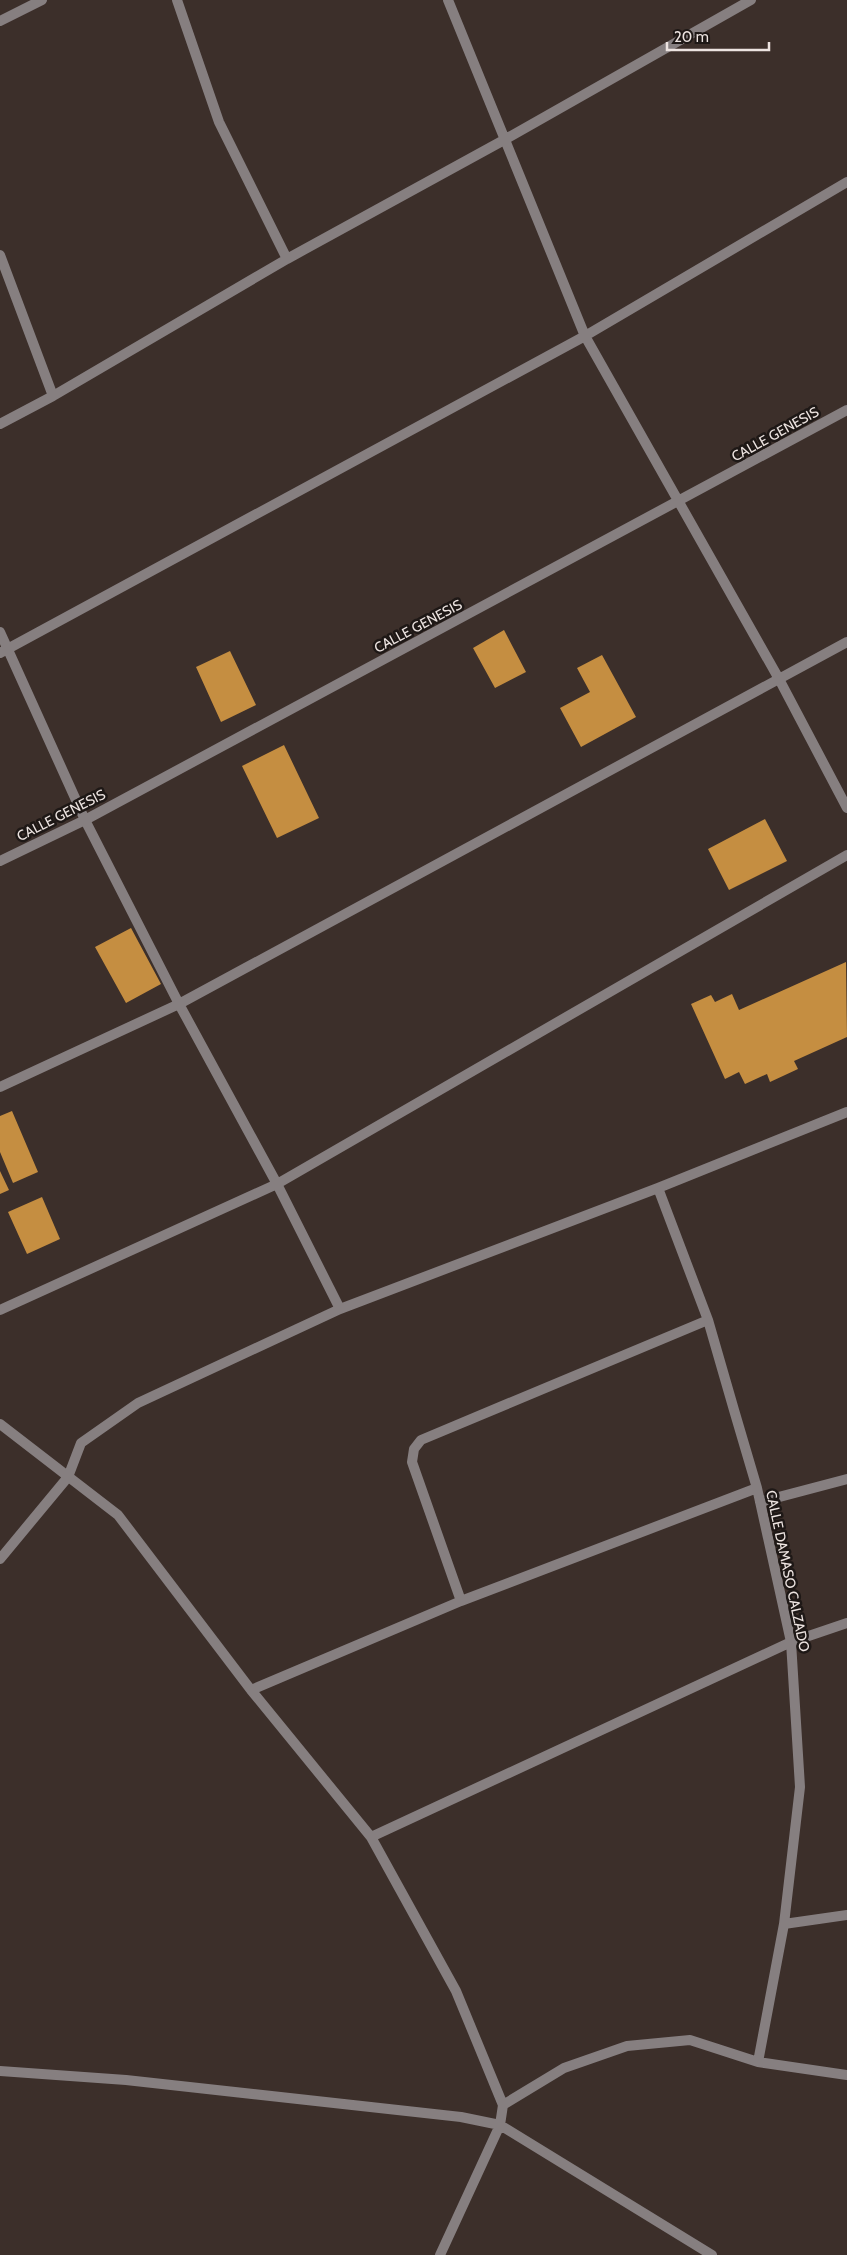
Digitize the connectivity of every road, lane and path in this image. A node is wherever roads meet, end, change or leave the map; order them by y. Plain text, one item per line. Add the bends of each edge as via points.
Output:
1 (42, 0) edge
2 (177, 0) edge
3 (448, 0) edge
4 (751, 0) edge
5 (0, 21) edge
6 (504, 140) junction
7 (847, 182) edge
8 (0, 254) edge
9 (287, 259) junction
10 (585, 336) junction
11 (53, 396) junction
12 (847, 410) edge
13 (0, 424) edge
14 (679, 502) junction
15 (0, 632) edge
16 (847, 642) edge
17 (4, 651) edge
18 (779, 679) junction
19 (847, 808) edge
20 (85, 820) junction
21 (847, 855) edge
22 (0, 861) edge
23 (179, 1004) junction
24 (0, 1086) edge
25 (847, 1112) edge
26 (277, 1184) junction
27 (658, 1188) junction
28 (340, 1309) junction
29 (0, 1310) edge
30 (708, 1320) junction
31 (0, 1424) edge
32 (68, 1476) junction
33 (847, 1479) edge
34 (757, 1488) junction
35 (760, 1502) junction
36 (0, 1559) edge
37 (461, 1601) junction
38 (847, 1623) edge
39 (791, 1642) junction
40 (251, 1690) junction
41 (371, 1838) junction
42 (847, 1915) edge
43 (784, 1924) junction
44 (758, 2062) junction
45 (0, 2071) edge
46 (847, 2075) edge
47 (503, 2105) junction
48 (500, 2125) junction
49 (440, 2255) edge
50 (712, 2255) edge

1 - 5 street
2 - 9 street via 219,122
3 - 6 street
4 - 6 street
6 - 9 street
6 - 10 street
7 - 10 street
8 - 11 street
9 - 11 street
10 - 14 street
10 - 17 street
11 - 13 street
12 - 14 street, CALLE GENESIS
14 - 18 street
14 - 20 street, CALLE GENESIS
15 - 17 street
16 - 18 street
17 - 20 street
18 - 19 street
18 - 23 street
20 - 22 street, CALLE GENESIS
20 - 23 street
21 - 26 street
23 - 24 street
23 - 26 street
25 - 27 street
26 - 28 street
26 - 29 street
27 - 28 street
27 - 30 street, CALLE DAMASO CALZADO
28 - 32 street via 138,1403 81,1443
30 - 34 street, CALLE DAMASO CALZADO
30 - 37 street via 421,1440 414,1449 412,1462
31 - 32 street
32 - 36 street
32 - 40 street via 118,1515
33 - 35 street
34 - 35 street, CALLE DAMASO CALZADO
34 - 37 street
35 - 39 street, CALLE DAMASO CALZADO
37 - 40 street
38 - 39 street
39 - 41 street
39 - 43 street, CALLE DAMASO CALZADO via 800,1787
40 - 41 street
41 - 47 street via 456,1991
42 - 43 street
43 - 44 street, CALLE DAMASO CALZADO
44 - 46 street
44 - 47 street via 690,2040 627,2046 564,2068
45 - 48 street via 126,2080 461,2117
47 - 48 street
48 - 49 street
48 - 50 street

